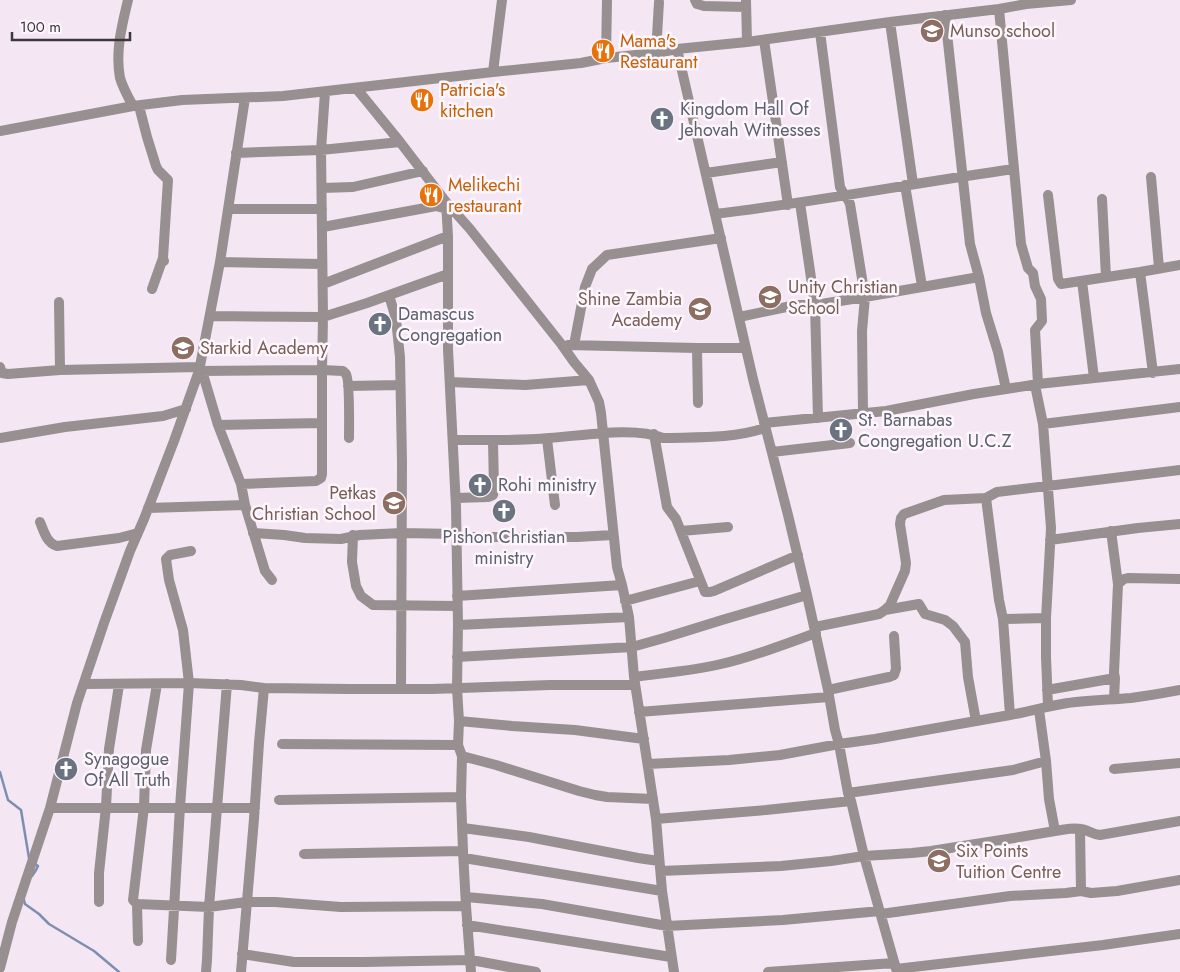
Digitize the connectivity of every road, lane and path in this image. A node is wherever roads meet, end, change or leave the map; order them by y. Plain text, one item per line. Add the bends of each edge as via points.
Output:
1 (128, 0) edge
2 (502, 0) edge
3 (607, 0) edge
4 (695, 0) edge
5 (1071, 0) edge
6 (659, 2) dead end
7 (1026, 2) edge
8 (746, 4) edge
9 (999, 9) junction
10 (945, 15) junction
11 (890, 22) junction
12 (820, 32) junction
13 (764, 40) junction
14 (747, 42) junction
15 (676, 48) junction
16 (656, 53) junction
17 (606, 58) junction
18 (493, 72) junction
19 (356, 88) junction
20 (325, 92) junction
21 (245, 98) junction
22 (136, 106) junction
23 (0, 130) edge
24 (400, 142) junction
25 (321, 150) junction
26 (236, 153) junction
27 (782, 162) junction
28 (1014, 169) junction
29 (423, 171) junction
30 (706, 173) junction
31 (962, 176) junction
32 (1151, 177) dead end
33 (909, 184) junction
34 (322, 188) junction
35 (1048, 195) dead end
36 (846, 196) junction
37 (1102, 199) dead end
38 (800, 203) junction
39 (446, 205) junction
40 (788, 205) junction
41 (228, 209) junction
42 (322, 209) junction
43 (715, 214) junction
44 (323, 227) junction
45 (448, 236) junction
46 (721, 238) junction
47 (220, 262) junction
48 (322, 264) junction
49 (1180, 265) edge
50 (1159, 268) junction
51 (1140, 272) junction
52 (448, 274) junction
53 (979, 277) junction
54 (1106, 277) junction
55 (1082, 281) junction
56 (322, 284) junction
57 (922, 286) junction
58 (152, 289) dead end
59 (388, 295) junction
60 (865, 297) junction
61 (59, 302) dead end
62 (816, 305) junction
63 (210, 316) junction
64 (324, 317) junction
65 (739, 317) junction
66 (562, 345) junction
67 (574, 345) junction
68 (697, 348) junction
69 (746, 348) junction
70 (0, 367) edge
71 (200, 369) junction
72 (1180, 369) edge
73 (60, 370) junction
74 (322, 370) junction
75 (1153, 373) junction
76 (1094, 378) junction
77 (589, 380) junction
78 (450, 382) junction
79 (1037, 384) junction
80 (348, 386) junction
81 (400, 386) junction
82 (1006, 389) junction
83 (698, 403) dead end
84 (1180, 407) edge
85 (180, 414) junction
86 (863, 414) junction
87 (818, 418) junction
88 (322, 423) junction
89 (1044, 424) junction
90 (218, 425) junction
91 (765, 425) junction
92 (603, 434) junction
93 (654, 434) junction
94 (0, 438) edge
95 (349, 438) dead end
96 (547, 438) junction
97 (453, 440) junction
98 (493, 440) junction
99 (850, 443) dead end
100 (772, 452) junction
101 (1180, 470) edge
102 (241, 484) junction
103 (1048, 486) junction
104 (456, 498) junction
105 (986, 498) junction
106 (245, 505) junction
107 (555, 505) dead end
108 (148, 508) junction
109 (40, 522) dead end
110 (1180, 524) edge
111 (728, 527) dead end
112 (681, 531) junction
113 (1111, 531) junction
114 (138, 533) junction
115 (254, 533) junction
116 (402, 533) junction
117 (353, 535) junction
118 (456, 535) junction
119 (613, 535) junction
120 (1050, 540) junction
121 (190, 551) dead end
122 (798, 555) junction
123 (1180, 579) edge
124 (272, 580) dead end
125 (700, 581) junction
126 (622, 584) junction
127 (1118, 584) junction
128 (807, 596) junction
129 (457, 601) junction
130 (625, 601) junction
131 (401, 604) junction
132 (885, 610) junction
133 (629, 617) junction
134 (1046, 618) junction
135 (1003, 619) junction
136 (458, 625) junction
137 (815, 630) junction
138 (894, 636) dead end
139 (632, 647) junction
140 (457, 658) junction
141 (1115, 678) junction
142 (634, 681) junction
143 (189, 683) junction
144 (84, 684) junction
145 (119, 684) junction
146 (157, 684) junction
147 (227, 684) junction
148 (264, 688) junction
149 (401, 688) junction
150 (457, 688) junction
151 (1047, 690) junction
152 (1180, 690) edge
153 (828, 693) junction
154 (1114, 699) junction
155 (1044, 708) junction
156 (639, 712) junction
157 (1010, 715) junction
158 (459, 720) junction
159 (976, 721) junction
160 (644, 739) junction
161 (282, 744) dead end
162 (839, 744) junction
163 (458, 745) junction
164 (462, 756) junction
165 (1046, 761) junction
166 (1180, 763) edge
167 (648, 764) junction
168 (1114, 769) dead end
169 (461, 797) junction
170 (849, 797) junction
171 (653, 799) junction
172 (279, 800) dead end
173 (106, 807) junction
174 (144, 807) junction
175 (180, 807) junction
176 (50, 808) junction
177 (218, 808) junction
178 (254, 808) junction
179 (656, 818) junction
180 (1180, 822) edge
181 (463, 828) junction
182 (1080, 829) junction
183 (1055, 831) junction
184 (304, 854) dead end
185 (464, 855) junction
186 (864, 856) junction
187 (660, 866) junction
188 (1180, 880) edge
189 (662, 891) junction
190 (1081, 891) junction
191 (99, 902) dead end
192 (246, 902) junction
193 (466, 902) junction
194 (137, 904) junction
195 (174, 907) junction
196 (209, 907) junction
197 (880, 912) junction
198 (468, 925) junction
199 (666, 926) junction
200 (1180, 934) edge
201 (138, 941) dead end
202 (242, 954) junction
203 (671, 957) junction
204 (171, 960) dead end
205 (471, 960) junction
206 (0, 968) edge
207 (896, 968) edge
208 (206, 972) edge
209 (241, 972) edge
210 (471, 972) edge
211 (536, 972) edge
212 (674, 972) edge
213 (768, 972) edge

1 - 22 street via 120,30 119,70 123,85
2 - 18 street
3 - 17 street
4 - 8 street via 704,6
5 - 7 street
6 - 16 street
7 - 9 street
8 - 14 street
9 - 10 street
9 - 28 street
10 - 11 street
10 - 31 street
11 - 12 street
11 - 33 street
12 - 13 street
12 - 36 street via 840,187
13 - 14 street
13 - 27 street
14 - 15 street
15 - 16 street
15 - 30 street
16 - 17 street
17 - 18 street
18 - 19 street
19 - 20 street
19 - 24 street
20 - 21 street
20 - 25 street
21 - 22 street via 190,99
21 - 26 street
22 - 23 street
22 - 58 street via 156,166 168,180 164,259
24 - 25 street
24 - 29 street
25 - 26 street
25 - 34 street
26 - 41 street
27 - 30 street
27 - 40 street
28 - 31 street
28 - 79 street via 1021,244 1041,299 1042,321 1035,330
29 - 34 street via 353,187
29 - 39 street
30 - 43 street
31 - 33 street
31 - 53 street via 970,244
32 - 50 street
33 - 36 street
33 - 57 street
34 - 42 street
35 - 55 street via 1059,282
36 - 38 street
36 - 60 street via 852,214
37 - 54 street
38 - 40 street
38 - 62 street
39 - 44 street
39 - 45 street
39 - 66 street via 470,229
40 - 43 street
41 - 42 street
41 - 47 street
42 - 44 street
43 - 46 street
44 - 48 street
45 - 52 street
45 - 56 street
46 - 65 street
46 - 67 street via 607,255 592,269 585,287
47 - 48 street
47 - 63 street
48 - 56 street
49 - 50 street
50 - 51 street
51 - 54 street
51 - 75 street
52 - 59 street
52 - 78 street
53 - 57 street
53 - 82 street
54 - 55 street
55 - 76 street
56 - 64 street
57 - 60 street
59 - 64 street
59 - 81 street via 398,331
60 - 62 street
60 - 86 street
61 - 73 street
62 - 65 street via 796,305
62 - 87 street
63 - 64 street
63 - 71 street
64 - 74 street
65 - 69 street
66 - 67 street
66 - 77 street
67 - 68 street
68 - 69 street
68 - 83 street
69 - 91 street
70 - 73 street via 5,374
71 - 73 street
71 - 74 street
71 - 85 street
71 - 90 street
72 - 75 street
74 - 80 street via 343,371
74 - 88 street
75 - 76 street
76 - 79 street
77 - 78 street via 525,385
77 - 92 street via 599,402
78 - 97 street
79 - 82 street
79 - 89 street
80 - 81 street
80 - 95 street
81 - 116 street
82 - 86 street
84 - 89 street
85 - 94 street via 65,426
85 - 108 street
86 - 87 street
87 - 91 street
88 - 90 street
88 - 102 street via 321,478 316,481
89 - 103 street
90 - 102 street
91 - 93 street via 748,434 729,436 663,438
91 - 100 street
92 - 93 street
92 - 96 street
92 - 119 street
93 - 112 street via 667,507
96 - 98 street
96 - 107 street
97 - 98 street
97 - 104 street
98 - 104 street via 493,495
99 - 100 street
100 - 122 street
101 - 103 street
102 - 106 street
103 - 105 street via 997,492
103 - 120 street
104 - 118 street
105 - 132 street via 944,500 904,514 900,524 905,571
105 - 135 street
106 - 108 street
106 - 115 street
108 - 114 street
109 - 114 street via 51,544 57,546
110 - 113 street
111 - 112 street
112 - 125 street
113 - 120 street
113 - 127 street
114 - 144 street
115 - 117 street via 305,538
115 - 124 street via 265,570
116 - 117 street
116 - 118 street
116 - 131 street
117 - 131 street via 352,562 361,596 374,605
118 - 119 street via 561,538
118 - 129 street
119 - 126 street
120 - 134 street
121 - 143 street via 170,555 166,560 183,630
122 - 125 street via 710,592 705,592
122 - 128 street
123 - 127 street via 1128,578
125 - 130 street
126 - 129 street
126 - 130 street
127 - 141 street
128 - 137 street
128 - 139 street
129 - 131 street
129 - 136 street
130 - 133 street
131 - 149 street
132 - 137 street
132 - 159 street via 919,604 925,614 953,626 965,642
133 - 136 street
133 - 139 street
134 - 135 street
134 - 151 street
135 - 157 street
136 - 140 street
137 - 142 street via 722,664
137 - 153 street
138 - 153 street via 894,675
139 - 140 street
139 - 142 street
140 - 150 street
141 - 151 street
141 - 154 street
142 - 150 street
142 - 156 street
143 - 146 street
143 - 147 street
143 - 175 street
144 - 145 street
144 - 176 street
145 - 146 street
145 - 173 street via 109,749
146 - 174 street via 146,750
147 - 148 street
147 - 177 street
148 - 149 street
148 - 178 street
149 - 150 street
150 - 158 street
151 - 155 street
152 - 154 street
153 - 156 street
153 - 162 street
154 - 155 street
155 - 157 street
155 - 165 street
156 - 160 street
157 - 159 street
158 - 160 street
158 - 163 street
159 - 162 street
160 - 167 street
161 - 163 street
162 - 167 street via 756,758
162 - 170 street
163 - 164 street
164 - 169 street
164 - 171 street via 595,795
165 - 170 street
165 - 183 street
166 - 168 street
167 - 171 street
169 - 172 street
169 - 181 street
170 - 179 street via 766,810
170 - 186 street
171 - 179 street
173 - 174 street
173 - 176 street
173 - 191 street
174 - 175 street
174 - 194 street via 133,900
175 - 177 street
175 - 195 street
176 - 206 street
177 - 178 street
177 - 196 street
178 - 192 street
179 - 187 street
180 - 182 street via 1100,835
181 - 185 street
181 - 187 street via 638,858
182 - 183 street
182 - 190 street
183 - 186 street via 912,853
184 - 185 street
185 - 189 street
185 - 193 street
186 - 187 street via 781,866
186 - 197 street
187 - 189 street
188 - 190 street via 1117,891
189 - 199 street
190 - 197 street via 985,898
192 - 193 street via 341,908
192 - 196 street
192 - 202 street
193 - 198 street
193 - 199 street via 542,904
194 - 195 street
194 - 201 street
195 - 196 street
195 - 204 street
196 - 208 street
197 - 199 street
197 - 207 street
198 - 203 street
198 - 205 street
199 - 203 street
200 - 207 street
202 - 205 street via 294,962
202 - 209 street
203 - 212 street
205 - 210 street
205 - 211 street
207 - 213 street

